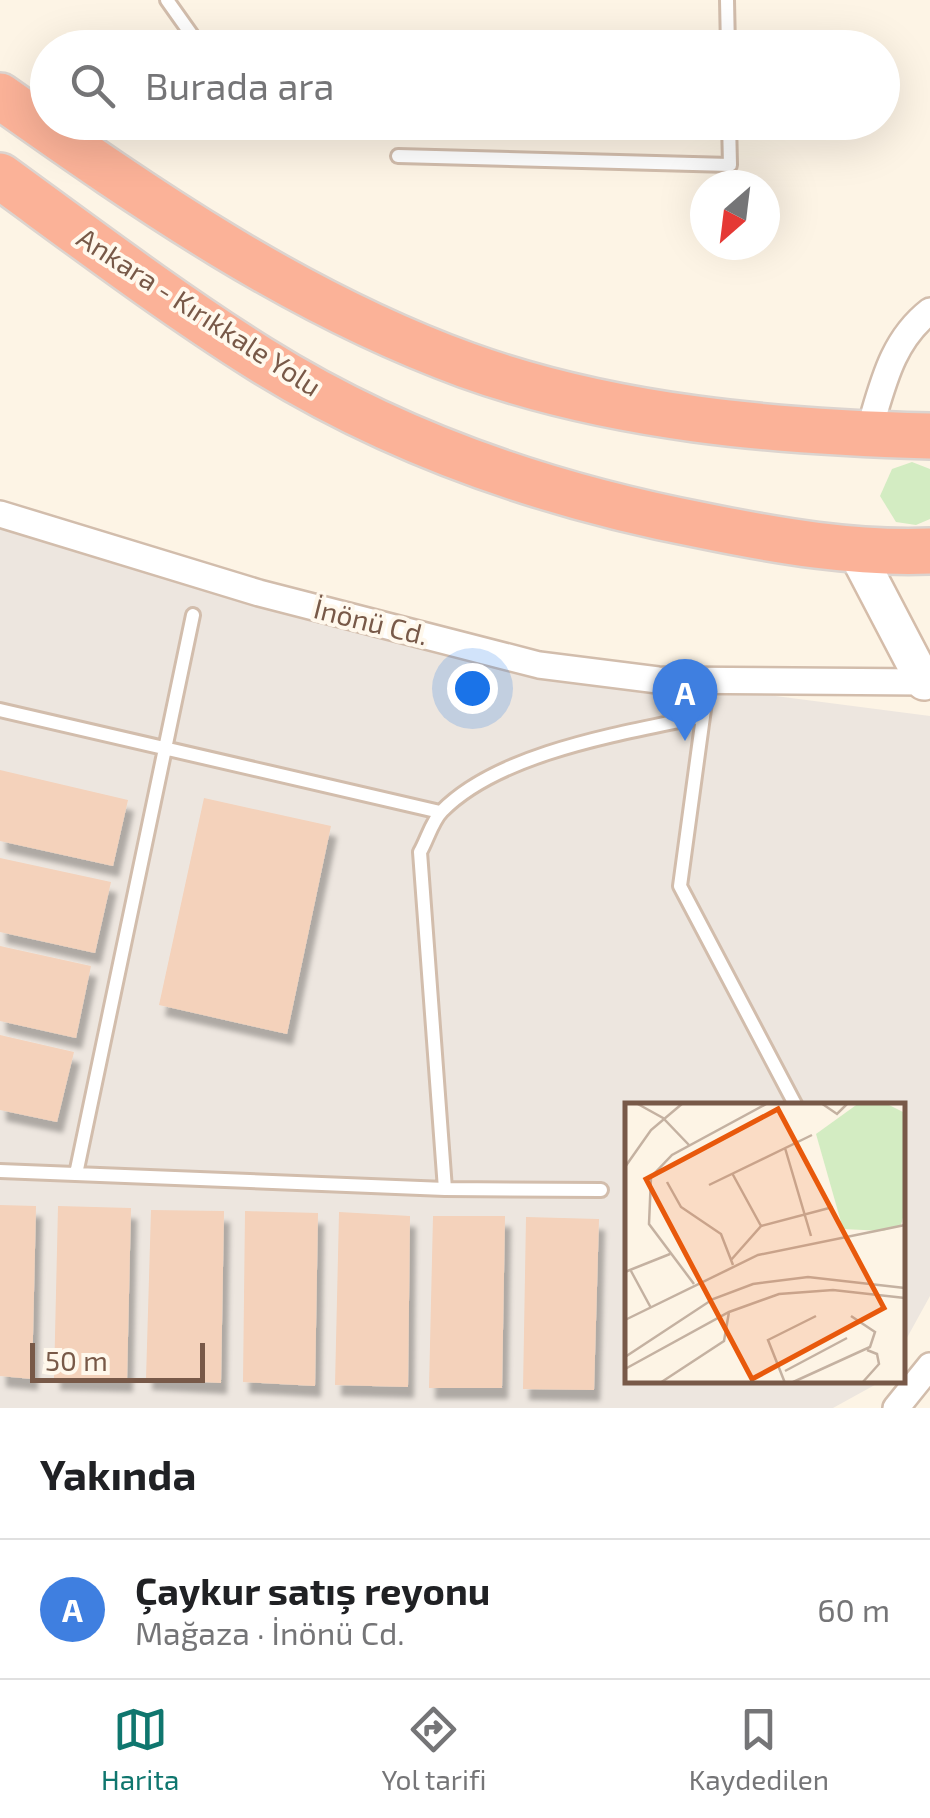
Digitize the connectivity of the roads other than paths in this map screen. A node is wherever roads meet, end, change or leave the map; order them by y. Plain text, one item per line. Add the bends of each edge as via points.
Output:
1 (167, 0) edge
2 (727, 0) edge
3 (188, 30) edge
4 (728, 30) edge
5 (0, 96) edge
6 (30, 117) edge
7 (63, 140) edge
8 (730, 140) edge
9 (398, 156) dead end
10 (0, 176) edge
11 (930, 310) edge
12 (868, 434) junction
13 (930, 436) edge
14 (0, 514) edge
15 (855, 550) junction
16 (930, 551) edge
17 (193, 615) dead end
18 (928, 676) edge
19 (708, 680) junction
20 (0, 710) edge
21 (703, 716) junction
22 (165, 748) junction
23 (440, 812) junction
24 (794, 1103) edge
25 (0, 1171) edge
26 (76, 1174) junction
27 (445, 1189) junction
28 (601, 1190) dead end
29 (930, 1366) edge
30 (896, 1408) edge

1 - 3 lane
2 - 4 lane
5 - 6 highway
7 - 12 highway via 228,249 399,339 538,388 664,414
8 - 9 lane via 730,166
10 - 15 highway, Ankara - Kırıkkale Yolu via 260,358 391,429 550,490 668,520
11 - 12 street via 892,358
12 - 13 highway
14 - 19 street, İnönü Cd. via 259,593 539,665
15 - 16 highway, Ankara - Kırıkkale Yolu
15 - 18 street
17 - 22 lane
18 - 19 street, İnönü Cd.
19 - 21 lane
20 - 22 lane
21 - 23 lane via 495,773
21 - 24 lane via 680,886
22 - 23 lane
22 - 26 lane
23 - 27 lane via 420,852
25 - 26 lane
26 - 27 lane
27 - 28 lane
29 - 30 street

